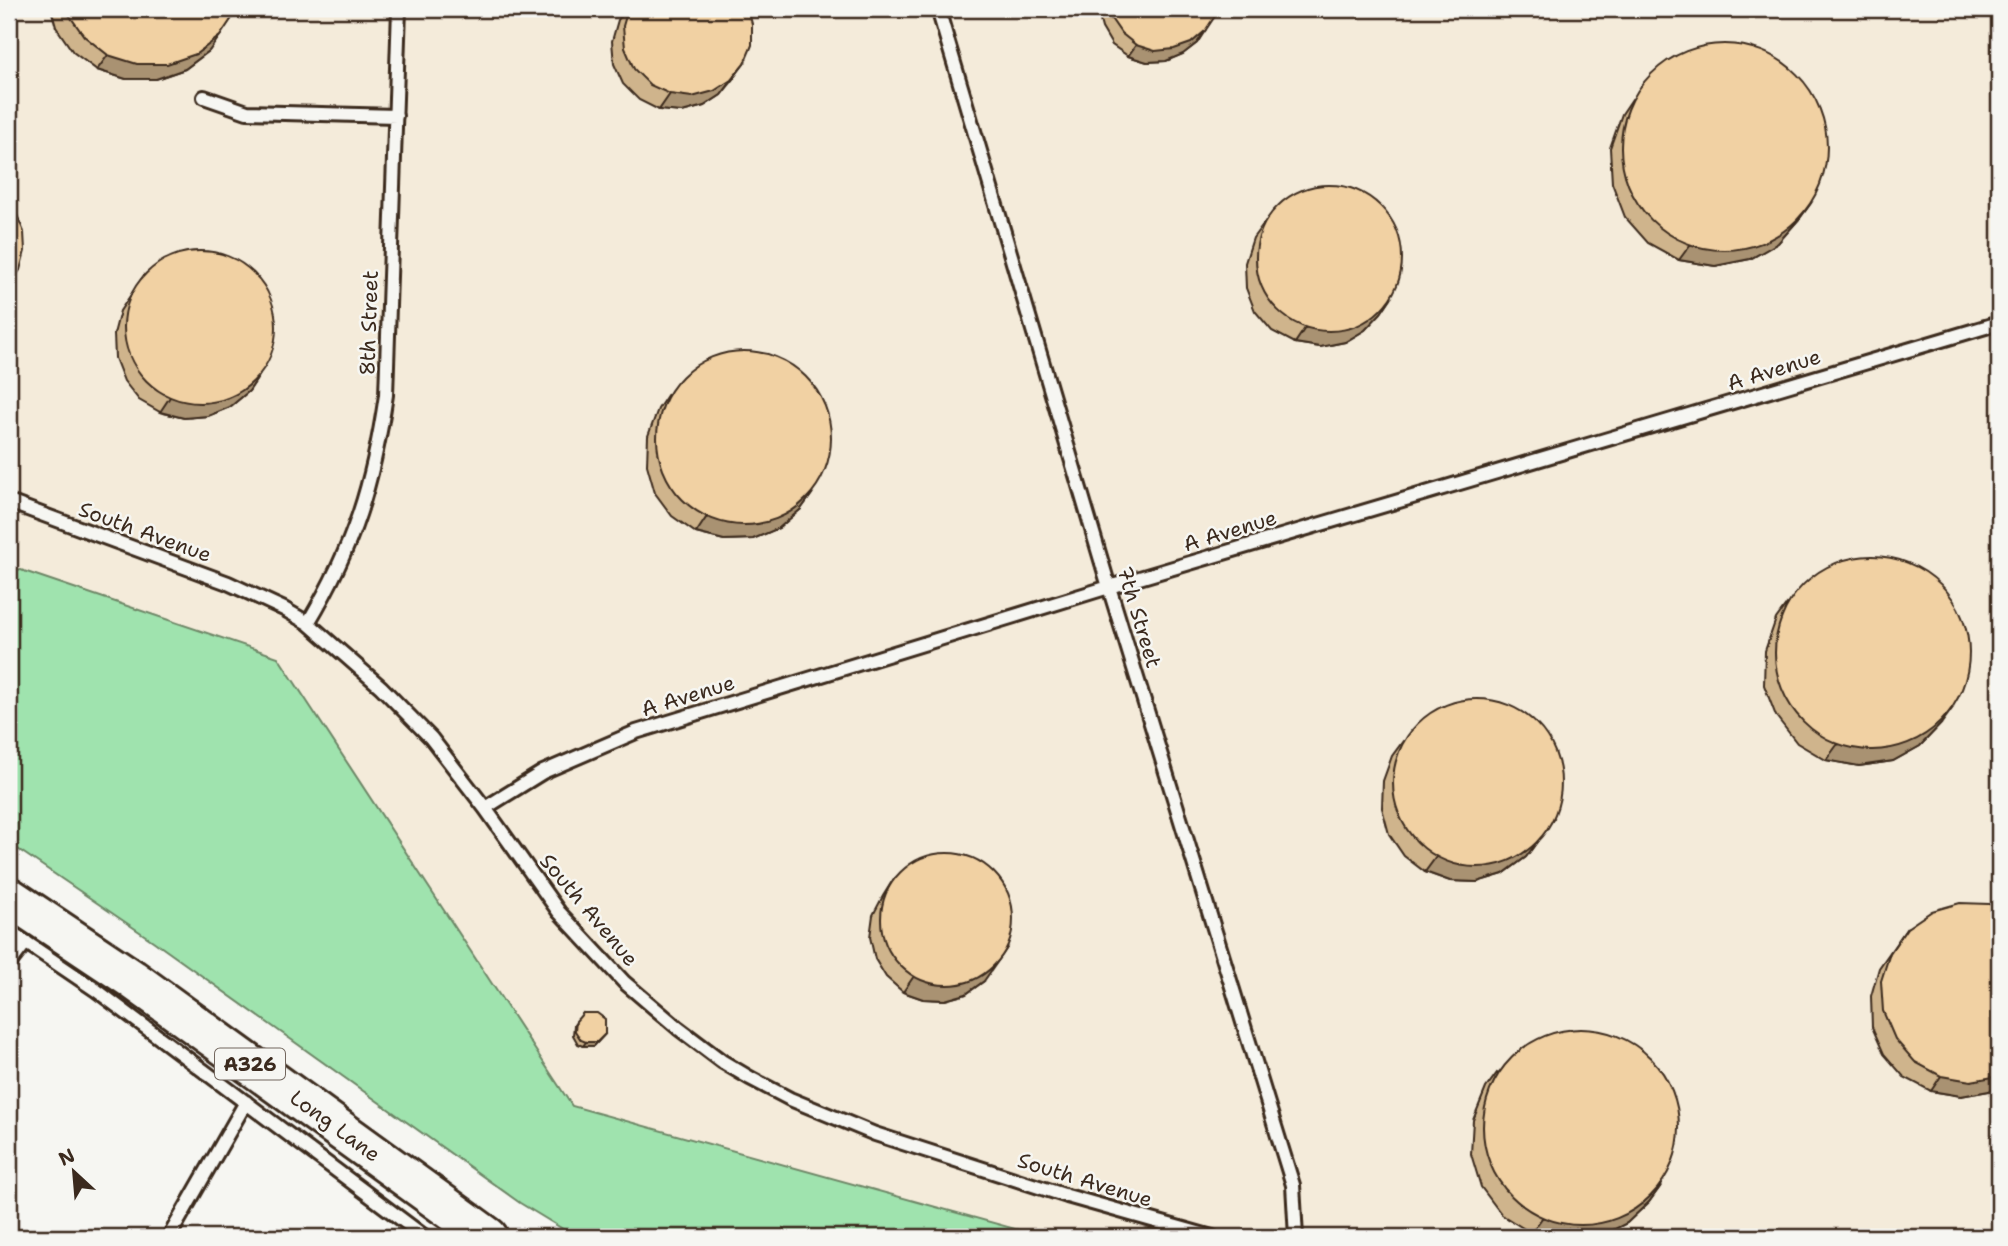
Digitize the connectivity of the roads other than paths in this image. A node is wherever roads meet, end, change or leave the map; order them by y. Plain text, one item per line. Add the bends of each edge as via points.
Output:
1 (399, 9) edge
2 (938, 9) edge
3 (204, 97) dead end
4 (396, 116) junction
5 (1999, 323) edge
6 (9, 502) edge
7 (1109, 587) junction
8 (308, 624) junction
9 (485, 808) junction
10 (9, 897) edge
11 (9, 931) edge
12 (26, 942) junction
13 (9, 964) edge
14 (246, 1102) junction
15 (169, 1237) edge
16 (425, 1237) edge
17 (488, 1237) edge
18 (1212, 1237) edge
19 (1296, 1237) edge

1 - 4 lane, 8th Street
2 - 7 lane, 7th Street
3 - 4 lane via 247,112
4 - 8 lane, 8th Street via 381,429 352,539
5 - 7 lane, A Avenue
6 - 8 lane, South Avenue via 228,583
7 - 9 lane, A Avenue via 636,732 543,772
7 - 19 lane, 7th Street via 1293,1185
8 - 9 lane, South Avenue via 406,712
9 - 18 lane, South Avenue via 559,912 624,982 699,1044 750,1078 875,1134
10 - 17 main road, Long Lane / A326 via 132,979
11 - 12 lane
12 - 13 lane
12 - 14 lane
14 - 15 lane
14 - 16 lane

